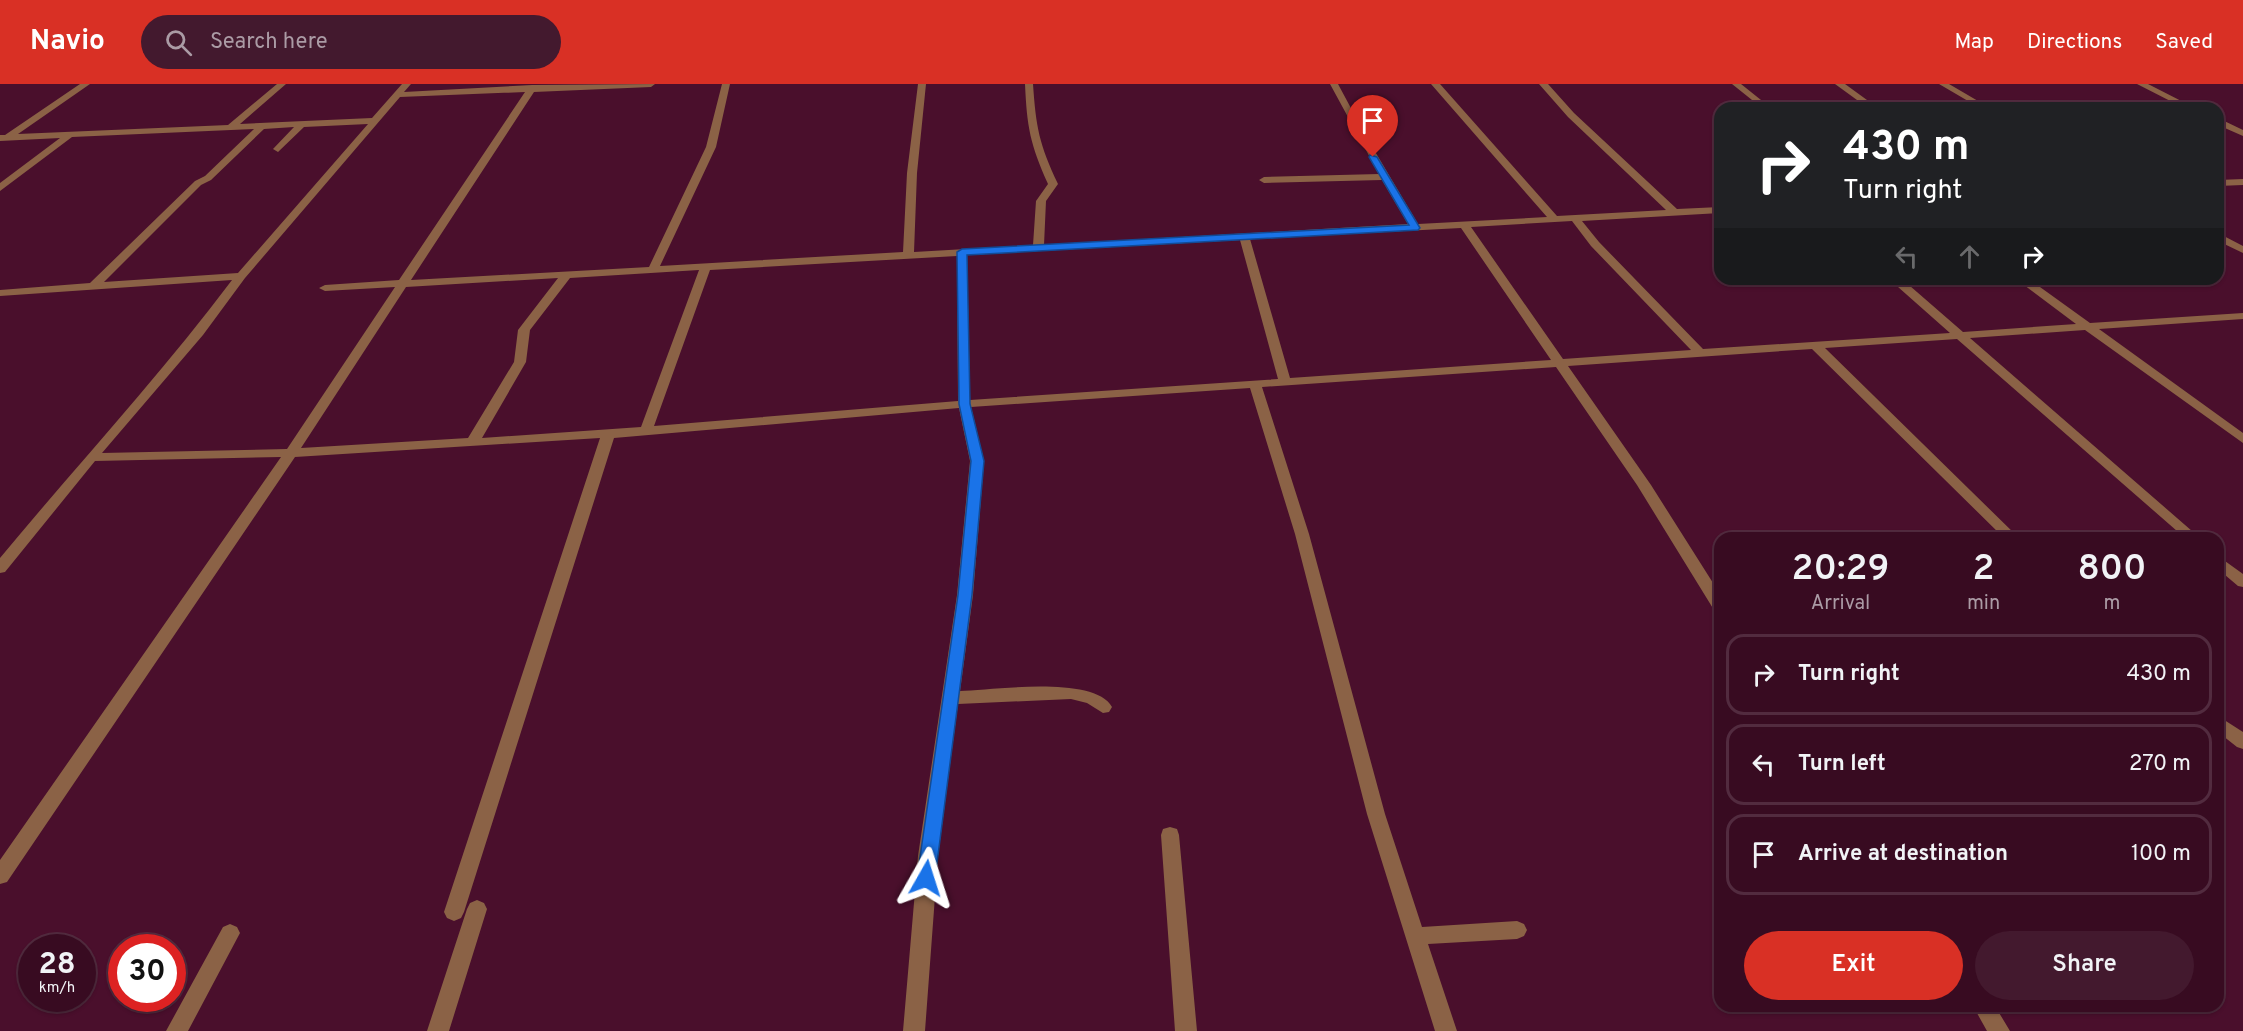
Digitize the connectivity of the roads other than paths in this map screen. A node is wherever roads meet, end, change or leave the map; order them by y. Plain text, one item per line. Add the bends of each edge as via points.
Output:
1 (86, 84) edge
2 (282, 84) edge
3 (407, 84) edge
4 (651, 84) edge
5 (726, 84) edge
6 (922, 84) edge
7 (1029, 84) edge
8 (1334, 84) edge
9 (1435, 84) edge
10 (1543, 84) edge
11 (1736, 84) edge
12 (1839, 84) edge
13 (1943, 84) edge
14 (2141, 84) edge
15 (618, 85) edge
16 (532, 88) junction
17 (398, 95) junction
18 (1759, 102) edge
19 (1865, 102) edge
20 (1975, 102) edge
21 (2178, 102) edge
22 (376, 121) junction
23 (2224, 124) edge
24 (300, 125) junction
25 (261, 127) junction
26 (230, 128) junction
27 (2243, 133) edge
28 (68, 136) junction
29 (3, 138) edge
30 (278, 149) dead end
31 (1385, 177) junction
32 (1264, 180) dead end
33 (2243, 182) edge
34 (2224, 183) edge
35 (0, 188) edge
36 (1714, 210) edge
37 (1676, 213) junction
38 (1575, 219) junction
39 (1555, 220) junction
40 (1464, 225) junction
41 (1415, 228) junction
42 (1244, 237) junction
43 (2224, 239) edge
44 (1038, 248) junction
45 (2243, 250) edge
46 (962, 252) junction
47 (908, 255) junction
48 (706, 266) junction
49 (653, 269) junction
50 (566, 274) junction
51 (241, 276) junction
52 (402, 285) junction
53 (1901, 285) edge
54 (2030, 285) edge
55 (94, 286) junction
56 (325, 288) dead end
57 (0, 293) edge
58 (2243, 316) edge
59 (2086, 326) junction
60 (1959, 335) junction
61 (1815, 345) junction
62 (1700, 353) junction
63 (1559, 364) junction
64 (1285, 382) junction
65 (1255, 384) junction
66 (964, 404) junction
67 (646, 431) junction
68 (608, 434) junction
69 (2243, 438) edge
70 (473, 442) junction
71 (291, 453) junction
72 (91, 457) junction
73 (2006, 532) edge
74 (2186, 532) edge
75 (2224, 566) edge
76 (0, 568) edge
77 (2243, 582) edge
78 (1714, 596) edge
79 (950, 698) junction
80 (1103, 707) dead end
81 (2224, 727) edge
82 (2243, 742) edge
83 (1170, 836) dead end
84 (0, 876) edge
85 (477, 909) dead end
86 (454, 912) dead end
87 (1517, 930) dead end
88 (230, 933) dead end
89 (1415, 936) junction
90 (1987, 1012) edge
91 (177, 1031) edge
92 (438, 1031) edge
93 (914, 1031) edge
94 (1186, 1031) edge
95 (1446, 1031) edge
96 (1999, 1031) edge

1 - 29 street
2 - 26 street
3 - 17 street
4 - 15 street
5 - 49 street via 711,147
6 - 47 street
7 - 44 street via 1031,124 1038,152 1053,184 1041,201
8 - 31 street
9 - 39 street
10 - 37 street via 1571,116
11 - 18 street
12 - 19 street
13 - 20 street
14 - 21 street
15 - 16 street
16 - 17 street
16 - 52 street
17 - 22 street
22 - 24 street
22 - 51 street
23 - 27 street
24 - 25 street
24 - 30 street
25 - 26 street
25 - 55 street
26 - 28 street
28 - 29 street
28 - 35 street
31 - 32 street
31 - 41 street
33 - 34 street
36 - 37 street
37 - 38 street
38 - 39 street
38 - 62 street
39 - 40 street
40 - 41 street
40 - 63 street
41 - 42 street
42 - 44 street
42 - 64 street
43 - 45 street
44 - 46 street
46 - 47 street
46 - 66 street
47 - 48 street
48 - 49 street
48 - 67 street
49 - 50 street
50 - 52 street
50 - 70 street via 524,330 520,362
51 - 55 street
51 - 72 street via 199,332
52 - 56 street
52 - 71 street
53 - 60 street
54 - 59 street
55 - 57 street
58 - 59 street
59 - 60 street
59 - 69 street
60 - 61 street
60 - 74 street
61 - 62 street
61 - 73 street
62 - 63 street
63 - 64 street
63 - 78 street via 1644,485
64 - 65 street
65 - 66 street
65 - 89 street via 1302,534 1376,814
66 - 67 street
66 - 79 street via 977,461 965,595
67 - 68 street
68 - 70 street
68 - 86 street
70 - 71 street
71 - 72 street
71 - 84 street
72 - 76 street
75 - 77 street
79 - 80 street via 1071,693 1086,696
79 - 93 street via 928,856
81 - 82 street
83 - 94 street
85 - 92 street
87 - 89 street
88 - 91 street
89 - 95 street
90 - 96 street

